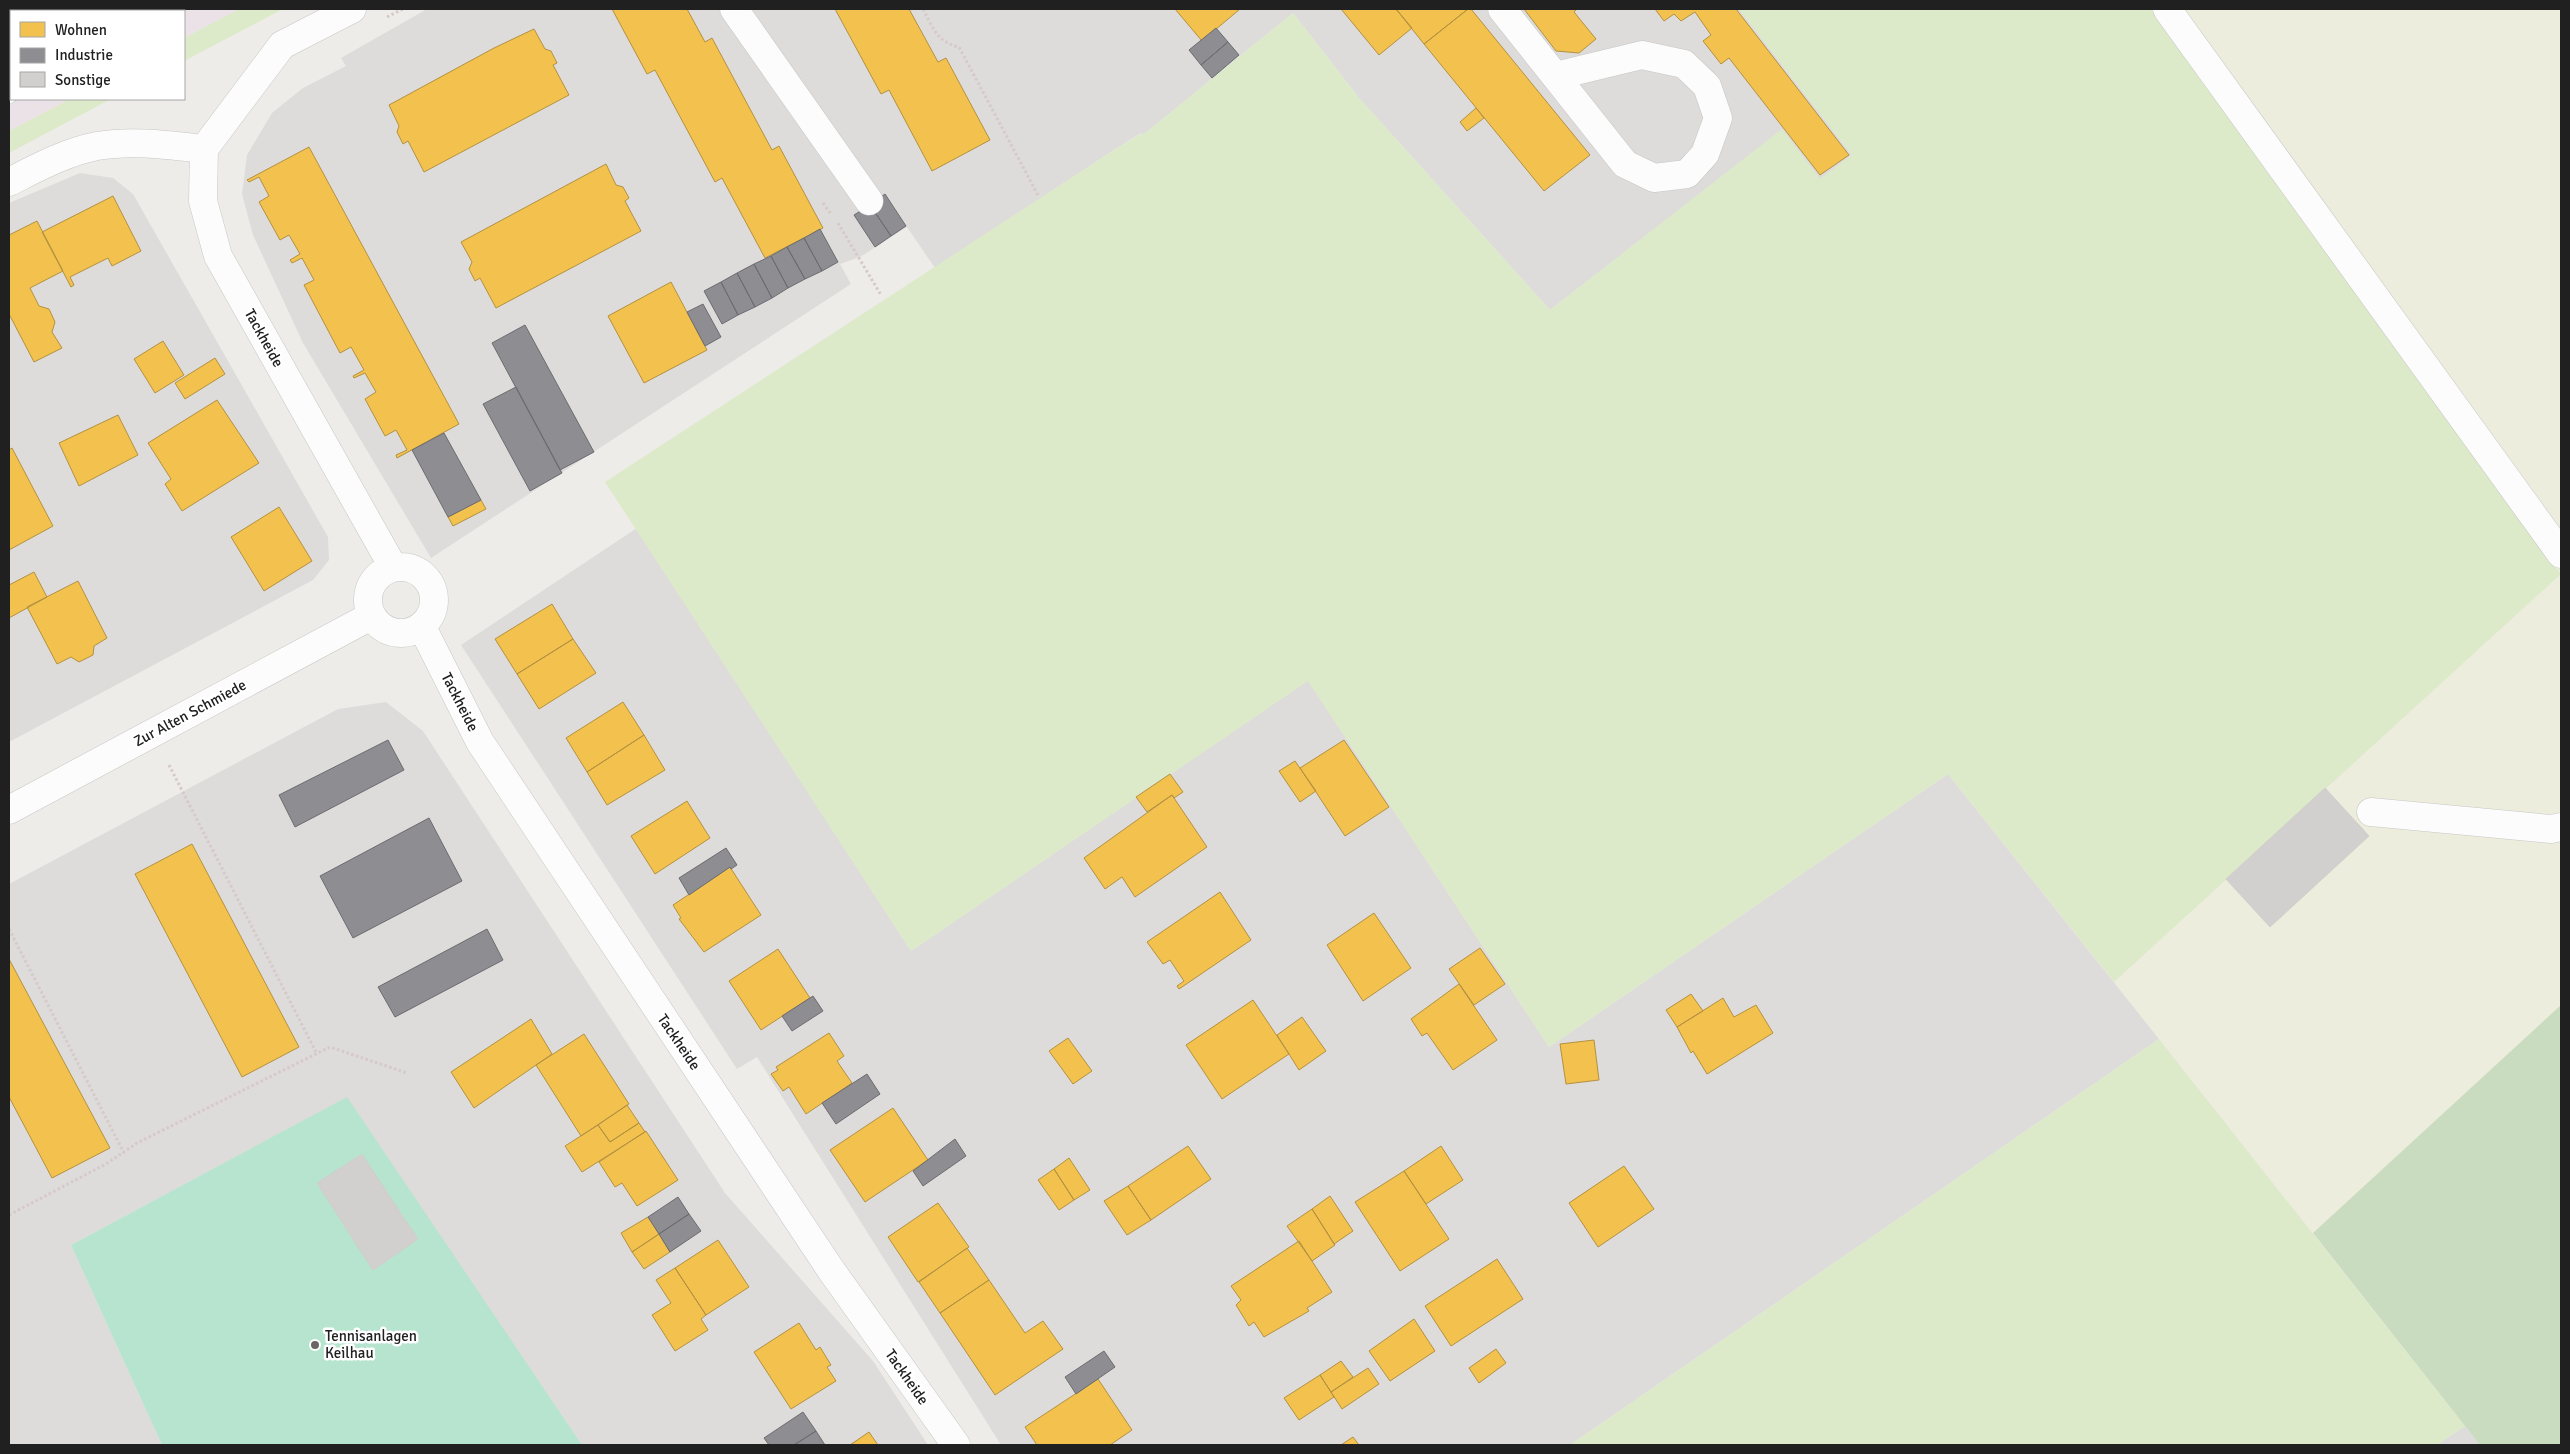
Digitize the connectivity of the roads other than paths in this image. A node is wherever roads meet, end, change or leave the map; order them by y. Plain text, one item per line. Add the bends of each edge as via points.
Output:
1 (352, 9) edge
2 (734, 9) edge
3 (1502, 9) edge
4 (2168, 9) edge
5 (1555, 76) junction
6 (204, 149) junction
7 (9, 182) edge
8 (869, 200) dead end
9 (2561, 554) edge
10 (393, 567) junction
11 (372, 616) junction
12 (422, 627) junction
13 (9, 810) edge
14 (2371, 812) dead end
15 (2561, 827) edge
16 (956, 1445) edge

1 - 6 street via 282,45
2 - 8 street
3 - 5 street
4 - 9 street
5 - 5 street via 1625,164 1654,178 1687,174 1705,154 1718,118 1707,86 1684,64 1642,55
6 - 7 street via 150,143 96,146 50,161
6 - 10 street, Tackheide via 203,201 218,256
10 - 11 street via 383,572 370,586 368,596
10 - 12 street via 414,569 430,584 435,602
11 - 12 street via 388,632 411,632
11 - 13 street, Zur Alten Schmiede
12 - 16 street, Tackheide via 480,742 831,1270
14 - 15 street via 2551,829

